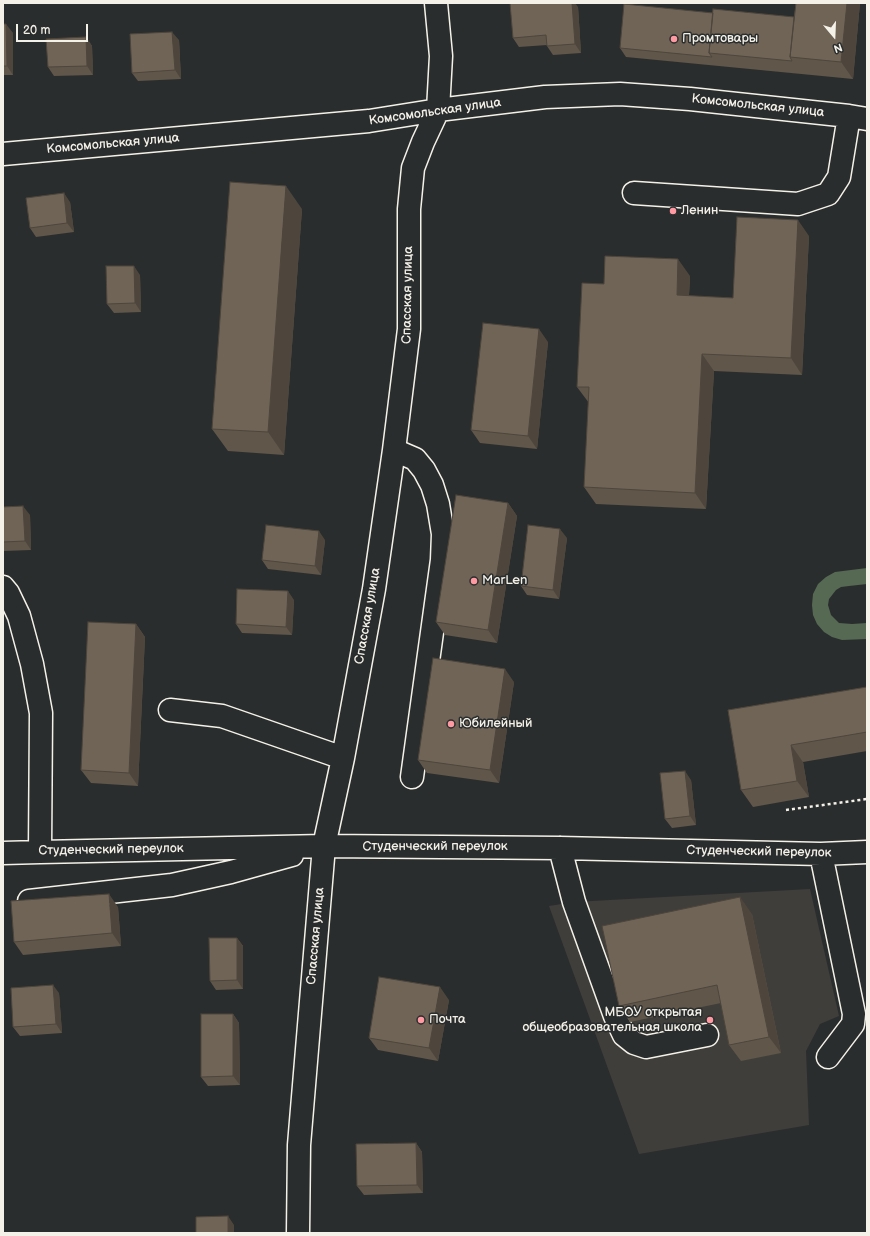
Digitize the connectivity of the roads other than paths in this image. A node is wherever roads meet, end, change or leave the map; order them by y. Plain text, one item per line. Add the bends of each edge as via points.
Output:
1 (436, 3) edge
2 (438, 110) junction
3 (858, 117) edge
4 (3, 154) edge
5 (634, 193) dead end
6 (394, 450) junction
7 (3, 587) edge
8 (170, 710) dead end
9 (343, 758) junction
10 (412, 777) dead end
11 (324, 846) junction
12 (560, 848) junction
13 (40, 852) junction
14 (867, 852) edge
15 (3, 853) edge
16 (821, 854) junction
17 (20, 902) edge
18 (707, 1035) dead end
19 (828, 1057) dead end
20 (298, 1233) edge

1 - 2 street, Спасская улица via 441,56
2 - 3 street, Комсомольская улица via 545,98 620,94
2 - 4 street, Комсомольская улица via 368,121
2 - 6 street, Спасская улица via 413,168 409,209 409,329
3 - 5 street via 840,177 828,194 798,204
6 - 9 street, Спасская улица via 374,589
6 - 10 street via 416,460 424,470 438,504 443,534 442,560
7 - 13 street via 19,616 32,664 41,713
8 - 9 street via 222,716
9 - 11 street, Спасская улица
11 - 12 street, Студенческий переулок
11 - 13 street, Студенческий переулок
11 - 17 street via 231,872 172,885
11 - 20 street, Спасская улица via 299,1145
12 - 16 street, Студенческий переулок
12 - 18 street via 574,902 624,1035 634,1043 646,1047
13 - 15 street, Студенческий переулок
14 - 16 street, Студенческий переулок
16 - 19 street via 854,1014 853,1024

